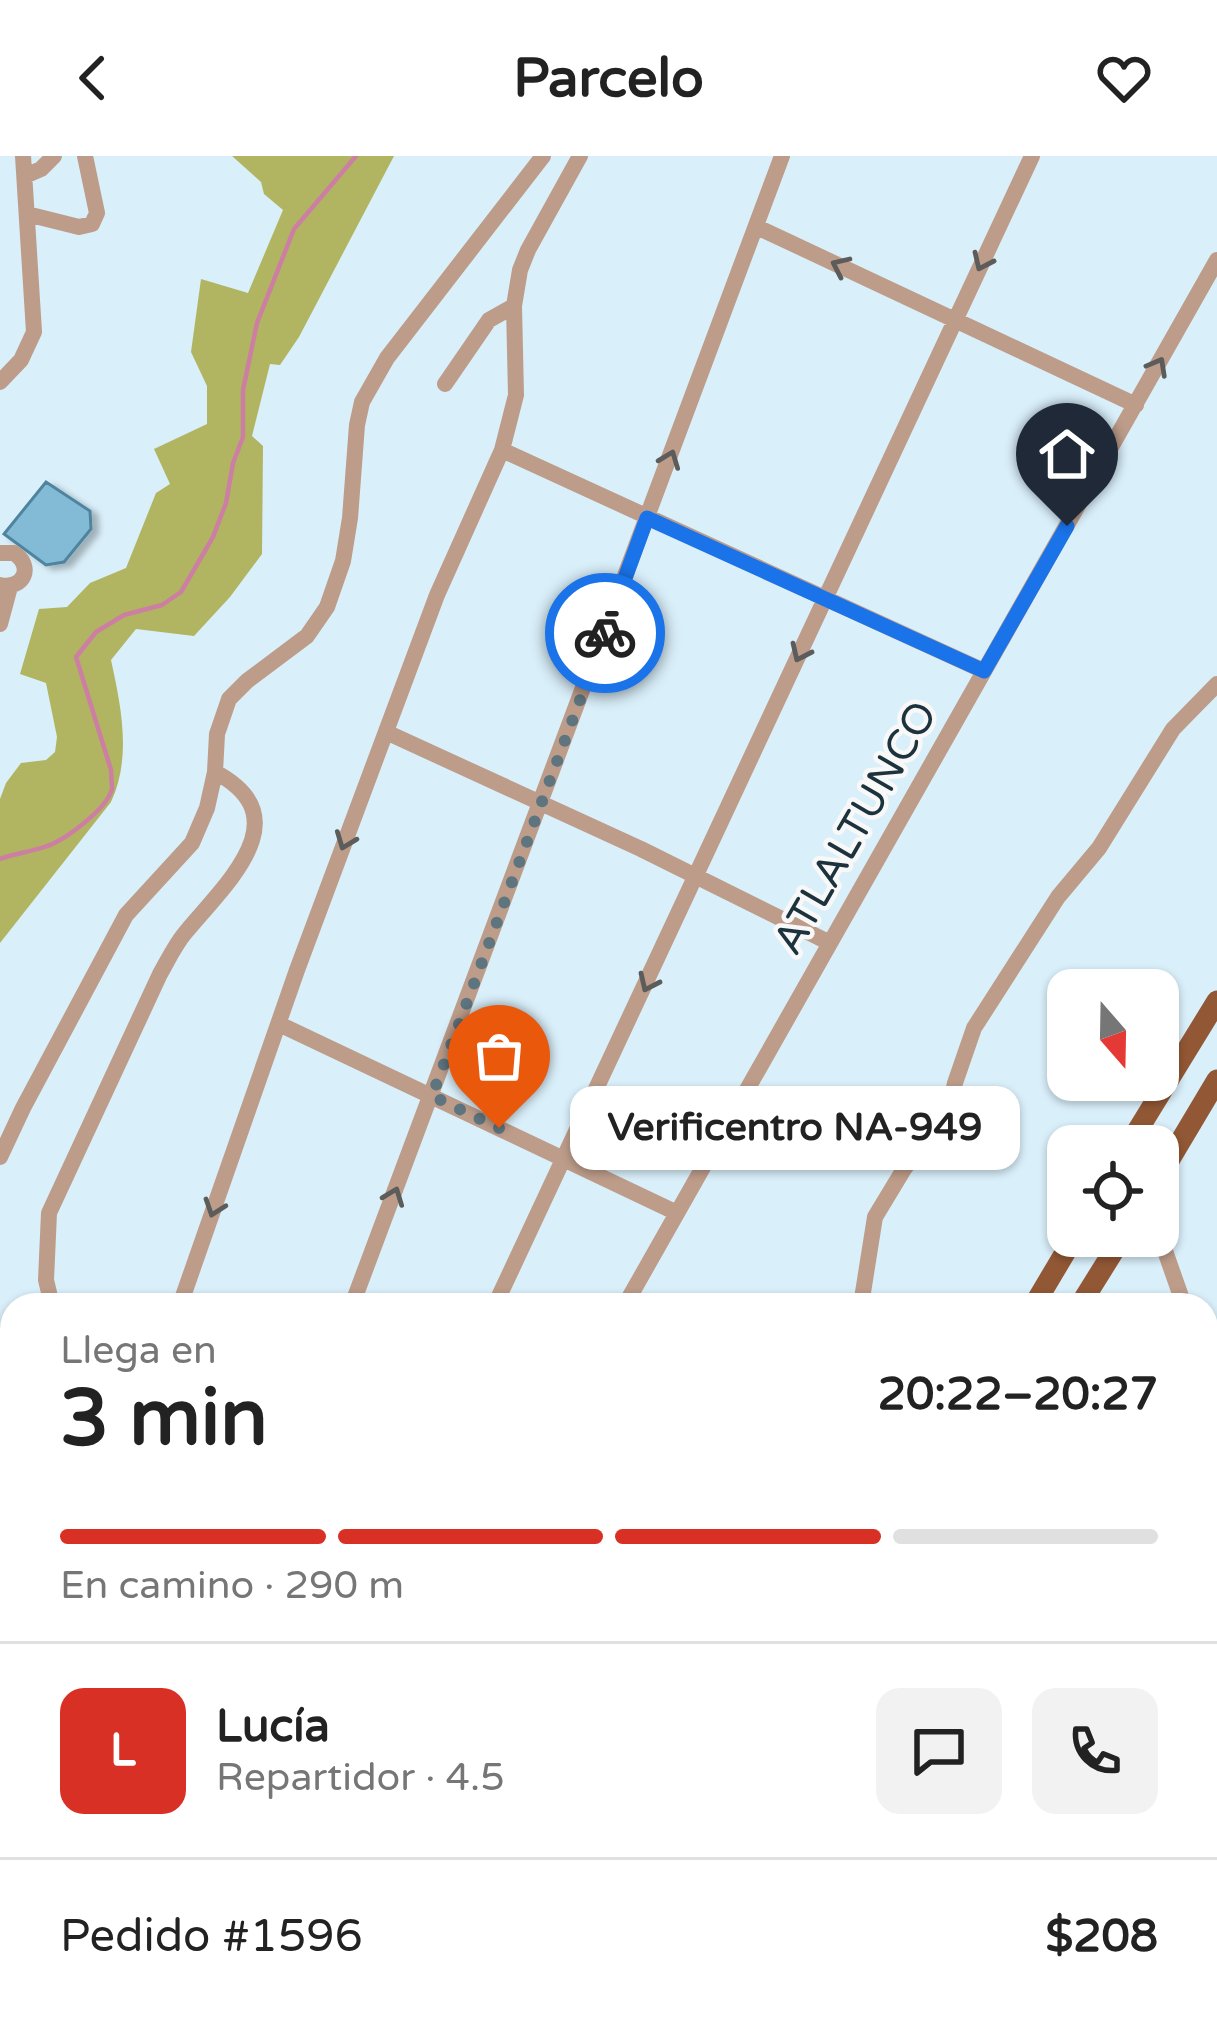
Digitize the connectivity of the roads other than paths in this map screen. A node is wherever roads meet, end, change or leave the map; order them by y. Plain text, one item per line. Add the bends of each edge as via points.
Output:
1 (23, 156) edge
2 (54, 156) edge
3 (85, 156) edge
4 (543, 156) edge
5 (580, 156) edge
6 (782, 156) edge
7 (1033, 156) edge
8 (25, 176) junction
9 (27, 214) junction
10 (757, 227) junction
11 (1217, 260) edge
12 (514, 306) junction
13 (955, 320) junction
14 (0, 382) edge
15 (446, 384) dead end
16 (1136, 405) junction
17 (502, 450) junction
18 (647, 518) junction
19 (0, 554) edge
20 (5, 586) edge
21 (825, 598) junction
22 (0, 625) edge
23 (984, 671) junction
24 (1217, 684) edge
25 (386, 732) junction
26 (215, 772) junction
27 (541, 805) junction
28 (697, 877) junction
29 (830, 943) junction
30 (1217, 1001) edge
31 (278, 1024) junction
32 (1217, 1080) edge
33 (432, 1096) junction
34 (1141, 1125) edge
35 (1179, 1144) edge
36 (0, 1157) edge
37 (565, 1160) junction
38 (676, 1212) junction
39 (1063, 1257) edge
40 (1110, 1257) edge
41 (1167, 1257) edge
42 (49, 1293) edge
43 (184, 1293) edge
44 (357, 1293) edge
45 (501, 1293) edge
46 (632, 1293) edge
47 (863, 1293) edge
48 (1041, 1293) edge
49 (1087, 1293) edge
50 (1180, 1293) edge

1 - 8 street
2 - 8 street
3 - 9 street via 97,213 92,224
4 - 26 street via 371,382 357,425 343,561 327,608 307,636 229,699
5 - 12 street via 528,250
6 - 10 street
7 -> 13 street
8 - 9 street
9 - 14 street via 34,332
13 -> 10 street
18 -> 10 street
16 -> 11 street, ATLALTUNCO
12 - 15 street via 489,320
12 - 17 street via 516,395
13 - 16 street
13 - 21 street
16 - 23 street, ATLALTUNCO
17 - 18 street
17 - 25 street
18 - 21 street
18 - 27 street
19 - 20 street via 14,553 26,568 22,581
20 - 22 street
21 - 23 street
21 -> 28 street
23 - 29 street, ATLALTUNCO
24 - 47 street via 1173,729 974,1028 942,1123 875,1217
25 - 27 street
25 -> 31 street
26 - 36 street via 192,844 126,915
26 - 42 street via 253,804 254,839 160,974 49,1213
27 - 28 street
27 - 33 street
28 - 29 street
28 -> 37 street
29 - 38 street, ATLALTUNCO
30 - 34 main road
31 - 33 street
31 -> 43 street
32 - 35 main road
33 - 37 street
44 -> 33 street
37 - 38 street
37 - 45 street
38 - 46 street, ATLALTUNCO
39 - 48 main road
40 - 49 main road
41 - 50 street

